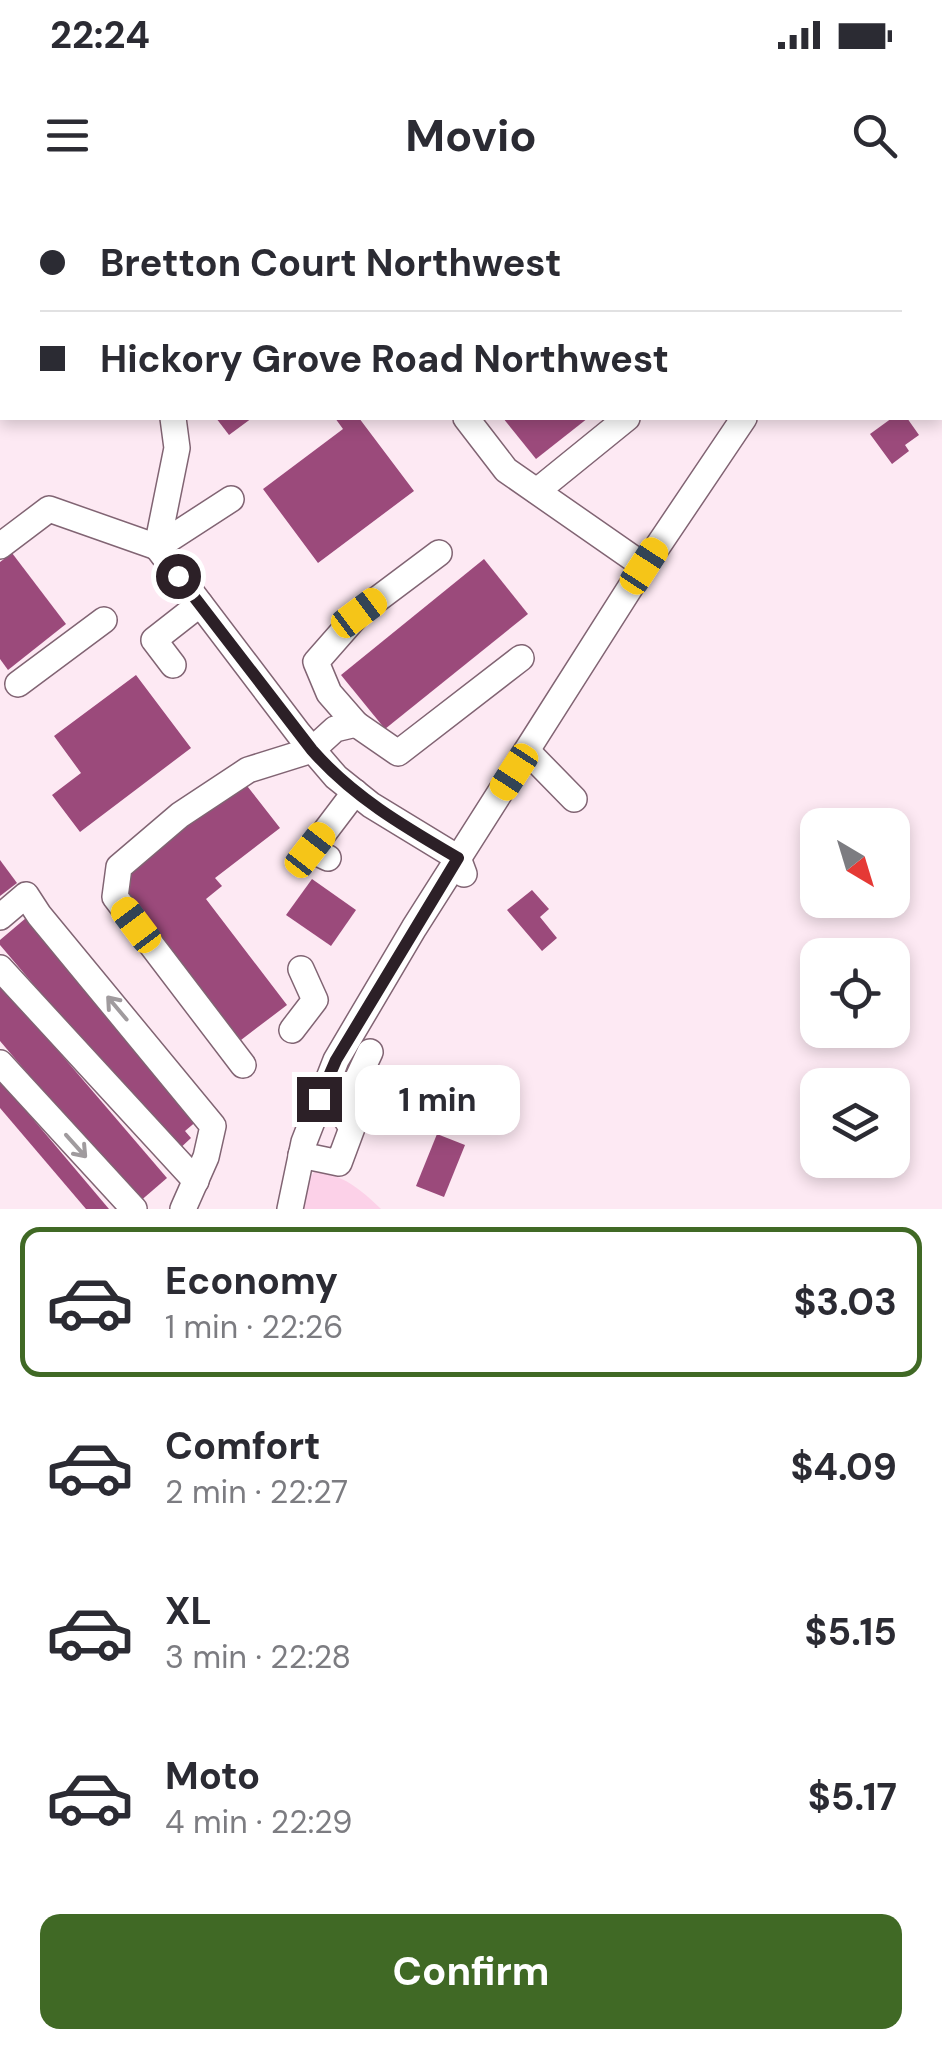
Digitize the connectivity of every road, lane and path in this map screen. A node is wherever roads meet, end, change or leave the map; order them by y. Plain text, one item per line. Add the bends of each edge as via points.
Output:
1 (173, 420) edge
2 (468, 420) edge
3 (625, 420) edge
4 (743, 420) edge
5 (536, 491) junction
6 (231, 499) dead end
7 (0, 546) edge
8 (156, 548) junction
9 (439, 553) dead end
10 (644, 566) junction
11 (200, 604) junction
12 (104, 620) dead end
13 (521, 658) dead end
14 (173, 665) dead end
15 (18, 684) dead end
16 (356, 724) junction
17 (312, 750) junction
18 (527, 750) junction
19 (355, 792) junction
20 (574, 799) dead end
21 (328, 858) dead end
22 (462, 868) junction
23 (0, 917) edge
24 (0, 968) edge
25 (300, 969) dead end
26 (292, 1030) dead end
27 (366, 1050) junction
28 (0, 1063) edge
29 (242, 1066) dead end
30 (302, 1155) junction
31 (196, 1181) junction
32 (134, 1209) edge
33 (183, 1209) edge
34 (290, 1209) edge

1 - 8 street via 177,448
2 - 5 street via 506,470
3 - 5 street
4 - 10 street
5 - 10 street
6 - 8 street
7 - 8 street via 49,509
8 - 11 street
9 - 16 street via 359,613 316,662 329,693
10 - 18 street
11 - 14 street via 154,640
11 - 17 street
12 - 15 street
13 - 16 street via 398,753
16 - 17 street via 335,729
17 - 19 street
17 - 29 street via 248,770 180,814 119,866 115,897
18 - 20 street
18 - 22 street
19 - 21 street via 310,850
19 - 22 street
22 - 27 street
31 -> 23 street via 213,1126 26,895
24 - 31 street
25 - 26 street via 315,1000
27 - 30 street via 319,1099
27 - 30 street via 342,1112 352,1128 339,1163
28 -> 32 street
30 - 34 street
31 - 33 street

